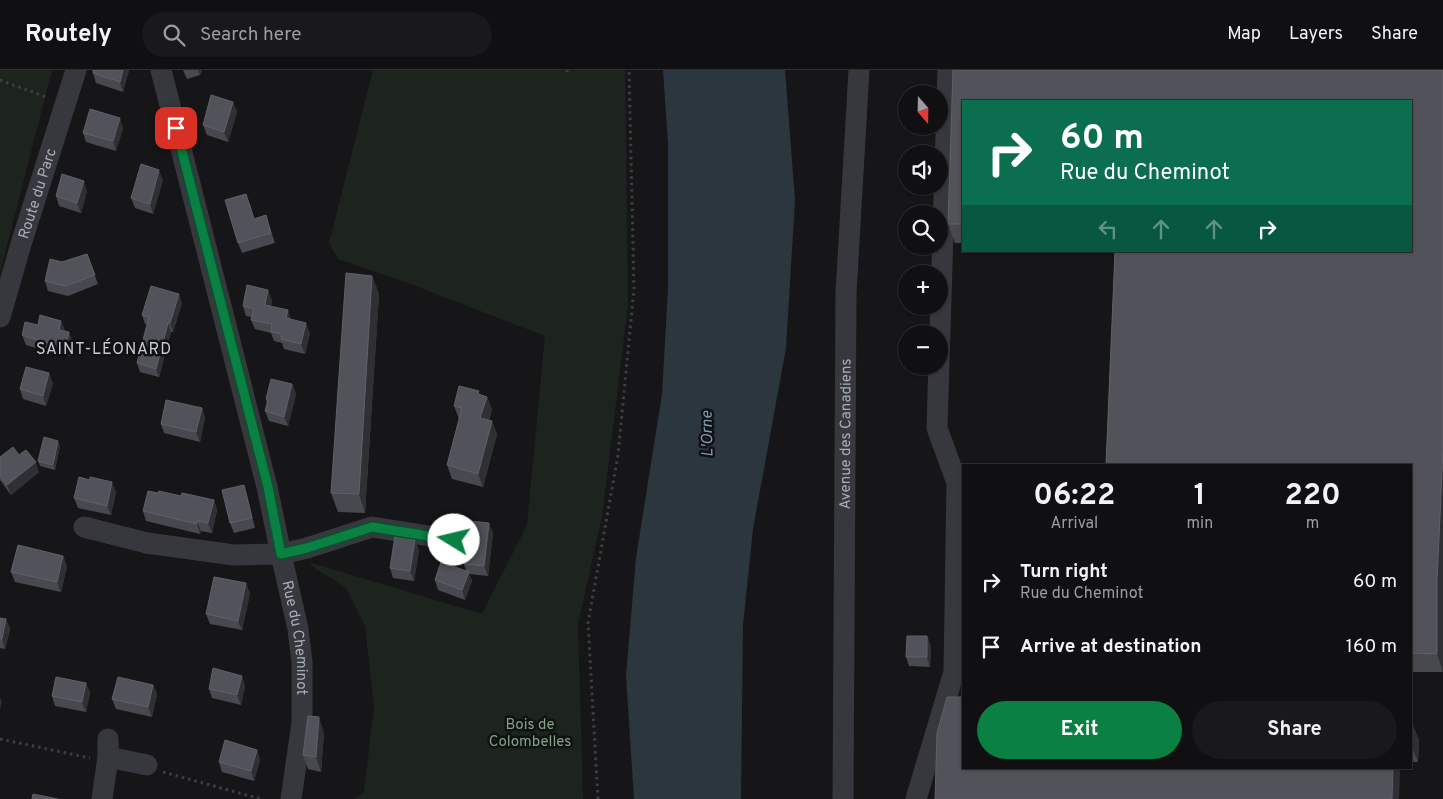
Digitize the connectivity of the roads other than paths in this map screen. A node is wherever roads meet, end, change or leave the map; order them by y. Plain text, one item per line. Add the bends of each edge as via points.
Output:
1 (76, 70) edge
2 (161, 70) edge
3 (859, 70) edge
4 (948, 70) edge
5 (0, 317) edge
6 (84, 527) dead end
7 (454, 540) dead end
8 (281, 554) junction
9 (959, 672) edge
10 (147, 765) dead end
11 (102, 799) edge
12 (291, 799) edge
13 (843, 799) edge
14 (916, 799) edge

1 - 5 street, Route du Parc
2 - 8 street, Rue du Cheminot via 268,487
3 - 13 street, Avenue des Canadiens via 846,293
4 - 9 street via 937,428 958,484
6 - 8 street via 147,543 234,555
7 - 8 street via 372,527
8 - 12 street, Rue du Cheminot via 302,662 302,723
9 - 14 street
10 - 11 street via 108,748

